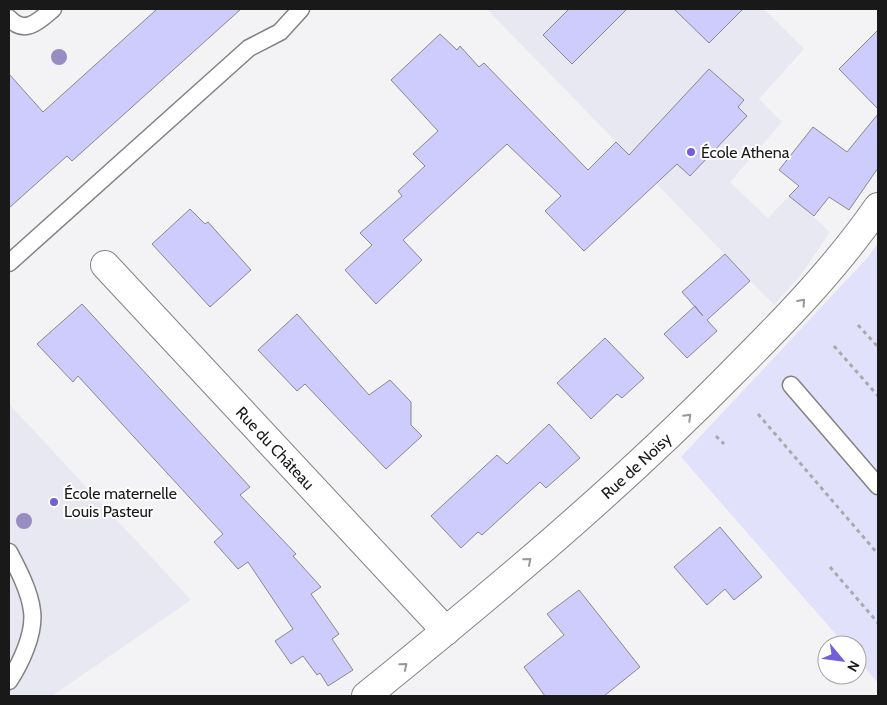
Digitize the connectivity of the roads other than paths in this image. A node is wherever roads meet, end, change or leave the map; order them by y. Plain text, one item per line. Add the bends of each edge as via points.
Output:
1 (53, 9) edge
2 (301, 9) edge
3 (9, 18) edge
4 (878, 208) edge
5 (9, 263) edge
6 (105, 265) dead end
7 (791, 385) dead end
8 (878, 486) edge
9 (9, 552) edge
10 (446, 631) junction
11 (9, 681) edge
12 (366, 696) edge

1 - 3 lane via 34,26 23,26
2 - 5 lane via 280,32 249,48
10 -> 4 street, Rue de Noisy via 628,475 691,415 801,304 854,243
6 - 10 street, Rue du Château
7 - 8 lane
9 - 11 lane via 24,584 32,612 21,663
12 -> 10 street, Rue de Noisy

